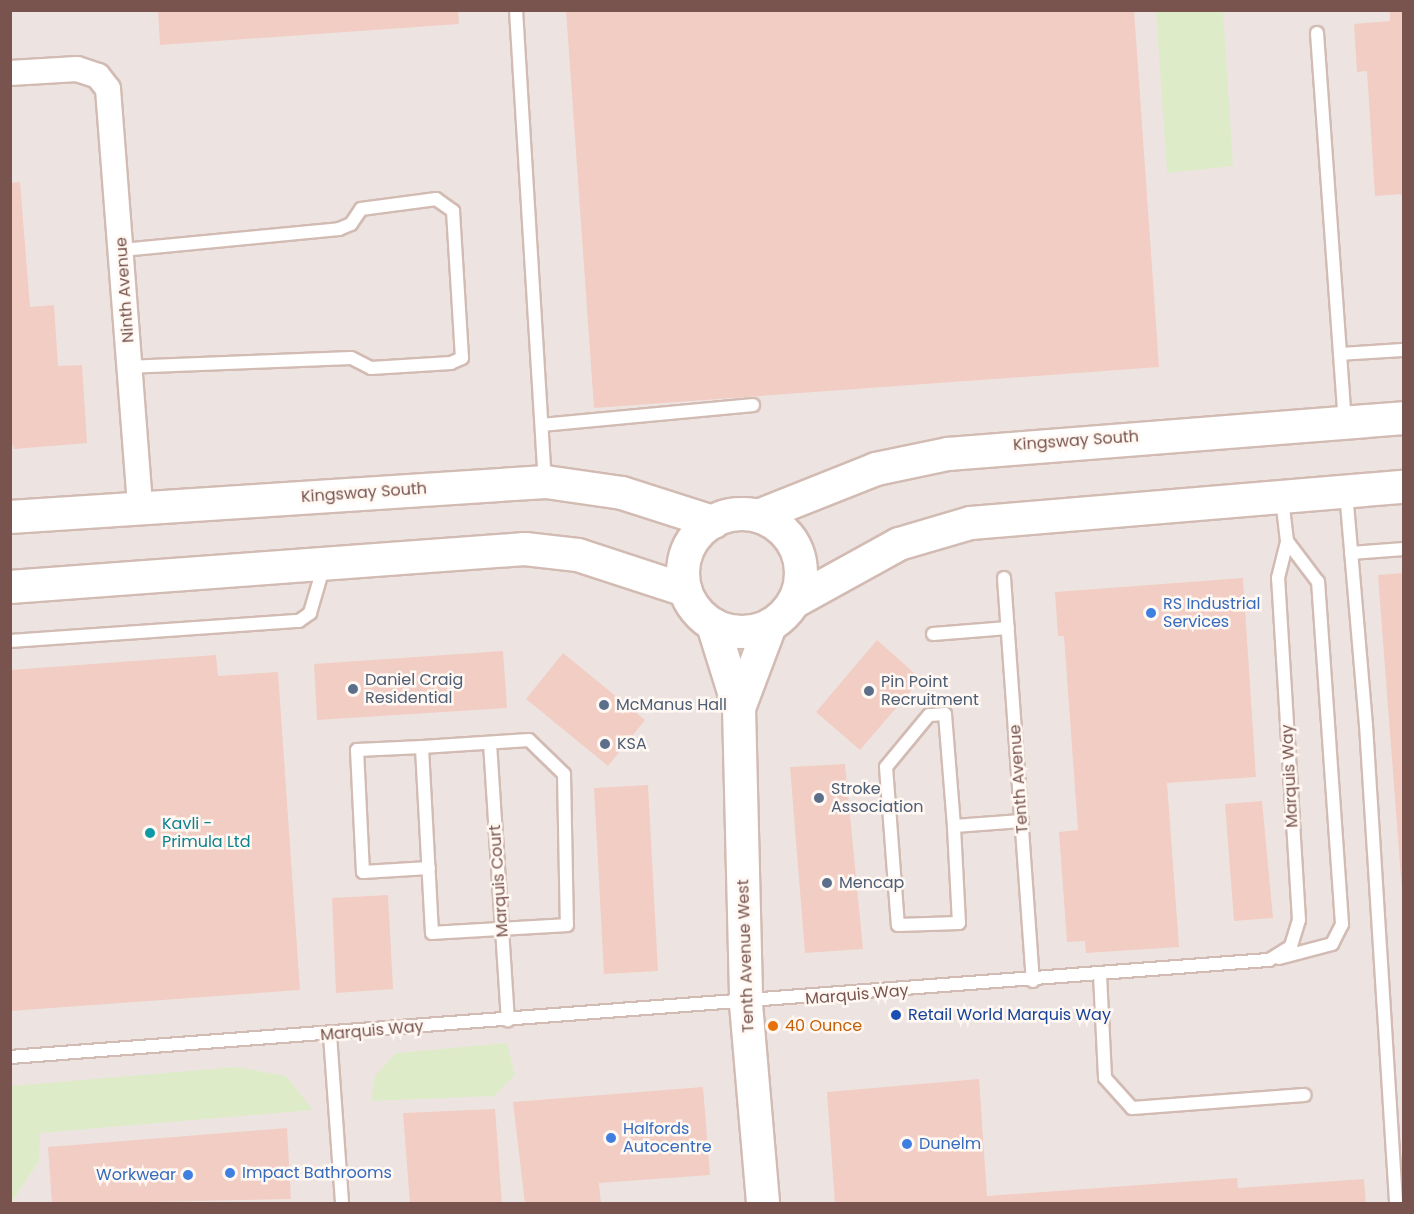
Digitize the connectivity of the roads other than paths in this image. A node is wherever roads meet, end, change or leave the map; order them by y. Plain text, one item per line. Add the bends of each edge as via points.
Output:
1 (516, 10) edge
2 (1317, 33) dead end
3 (10, 73) edge
4 (122, 250) junction
5 (1404, 350) edge
6 (1340, 354) junction
7 (131, 367) junction
8 (753, 405) dead end
9 (1404, 418) edge
10 (1345, 423) junction
11 (542, 425) junction
12 (546, 482) junction
13 (1404, 487) edge
14 (1346, 491) junction
15 (1282, 496) junction
16 (140, 507) junction
17 (758, 516) junction
18 (10, 517) edge
19 (713, 522) junction
20 (1287, 540) junction
21 (1404, 549) edge
22 (1351, 553) junction
23 (324, 564) junction
24 (1004, 578) dead end
25 (10, 587) edge
26 (685, 590) junction
27 (794, 602) junction
28 (713, 625) junction
29 (770, 626) junction
30 (1008, 628) junction
31 (933, 634) dead end
32 (10, 641) edge
33 (739, 708) junction
34 (490, 743) junction
35 (422, 747) junction
36 (1022, 821) junction
37 (954, 826) junction
38 (429, 868) junction
39 (501, 929) junction
40 (1269, 960) junction
41 (1100, 975) junction
42 (1033, 981) junction
43 (746, 1004) junction
44 (508, 1020) junction
45 (330, 1035) junction
46 (10, 1058) edge
47 (1305, 1095) dead end
48 (342, 1203) edge
49 (763, 1203) edge
50 (1396, 1203) edge

1 - 11 lane
2 - 6 lane
3 - 4 street, Ninth Avenue via 77,69 98,76 110,98
4 - 7 street, Ninth Avenue
4 - 7 lane via 339,229 351,224 361,210 436,199 453,212 462,358 451,363 371,368 351,358
5 - 6 lane
6 - 10 lane
7 - 16 street, Ninth Avenue
8 - 11 lane
9 - 10 street, Kingsway South
10 - 17 street, Kingsway South via 948,454 876,469
11 - 12 lane
12 - 16 street, Kingsway South
12 - 19 street, Kingsway South via 622,493
13 - 14 street
14 - 15 street
14 - 22 lane
15 - 20 lane
15 - 27 street via 971,523 899,543
16 - 18 street, Kingsway South
17 - 19 street, Kingsway South via 728,516
17 - 27 street via 775,524 794,544 801,572
19 - 26 street via 700,530 687,550
20 - 40 lane, Marquis Way via 1278,578 1299,920 1291,946
20 - 40 lane via 1318,582 1342,924 1332,944
21 - 22 lane
22 - 50 lane
23 - 25 street
23 - 26 street via 494,550 550,551
23 - 32 lane via 310,613 299,621
24 - 30 lane, Tenth Avenue
26 - 28 street via 692,604
27 - 29 street
28 - 29 street via 741,631
28 - 33 street, Tenth Avenue West
29 - 33 street, Tenth Avenue West
30 - 31 lane
30 - 36 lane, Tenth Avenue
33 - 43 street, Tenth Avenue West
34 - 35 lane
34 - 39 lane, Marquis Court
34 - 39 lane via 530,740 564,774 567,925
35 - 38 lane
35 - 38 lane via 357,750 363,872
36 - 37 lane
36 - 42 lane, Tenth Avenue
37 - 37 lane via 959,923 898,925 886,767 930,715 945,714
38 - 39 lane via 432,933
39 - 44 lane, Marquis Court
40 - 41 lane, Marquis Way
41 - 42 lane, Marquis Way
41 - 47 lane via 1105,1078 1132,1108
42 - 43 lane, Marquis Way
43 - 44 lane, Marquis Way
43 - 49 street, Tenth Avenue West
44 - 45 lane, Marquis Way
45 - 46 lane, Marquis Way
45 - 48 lane

